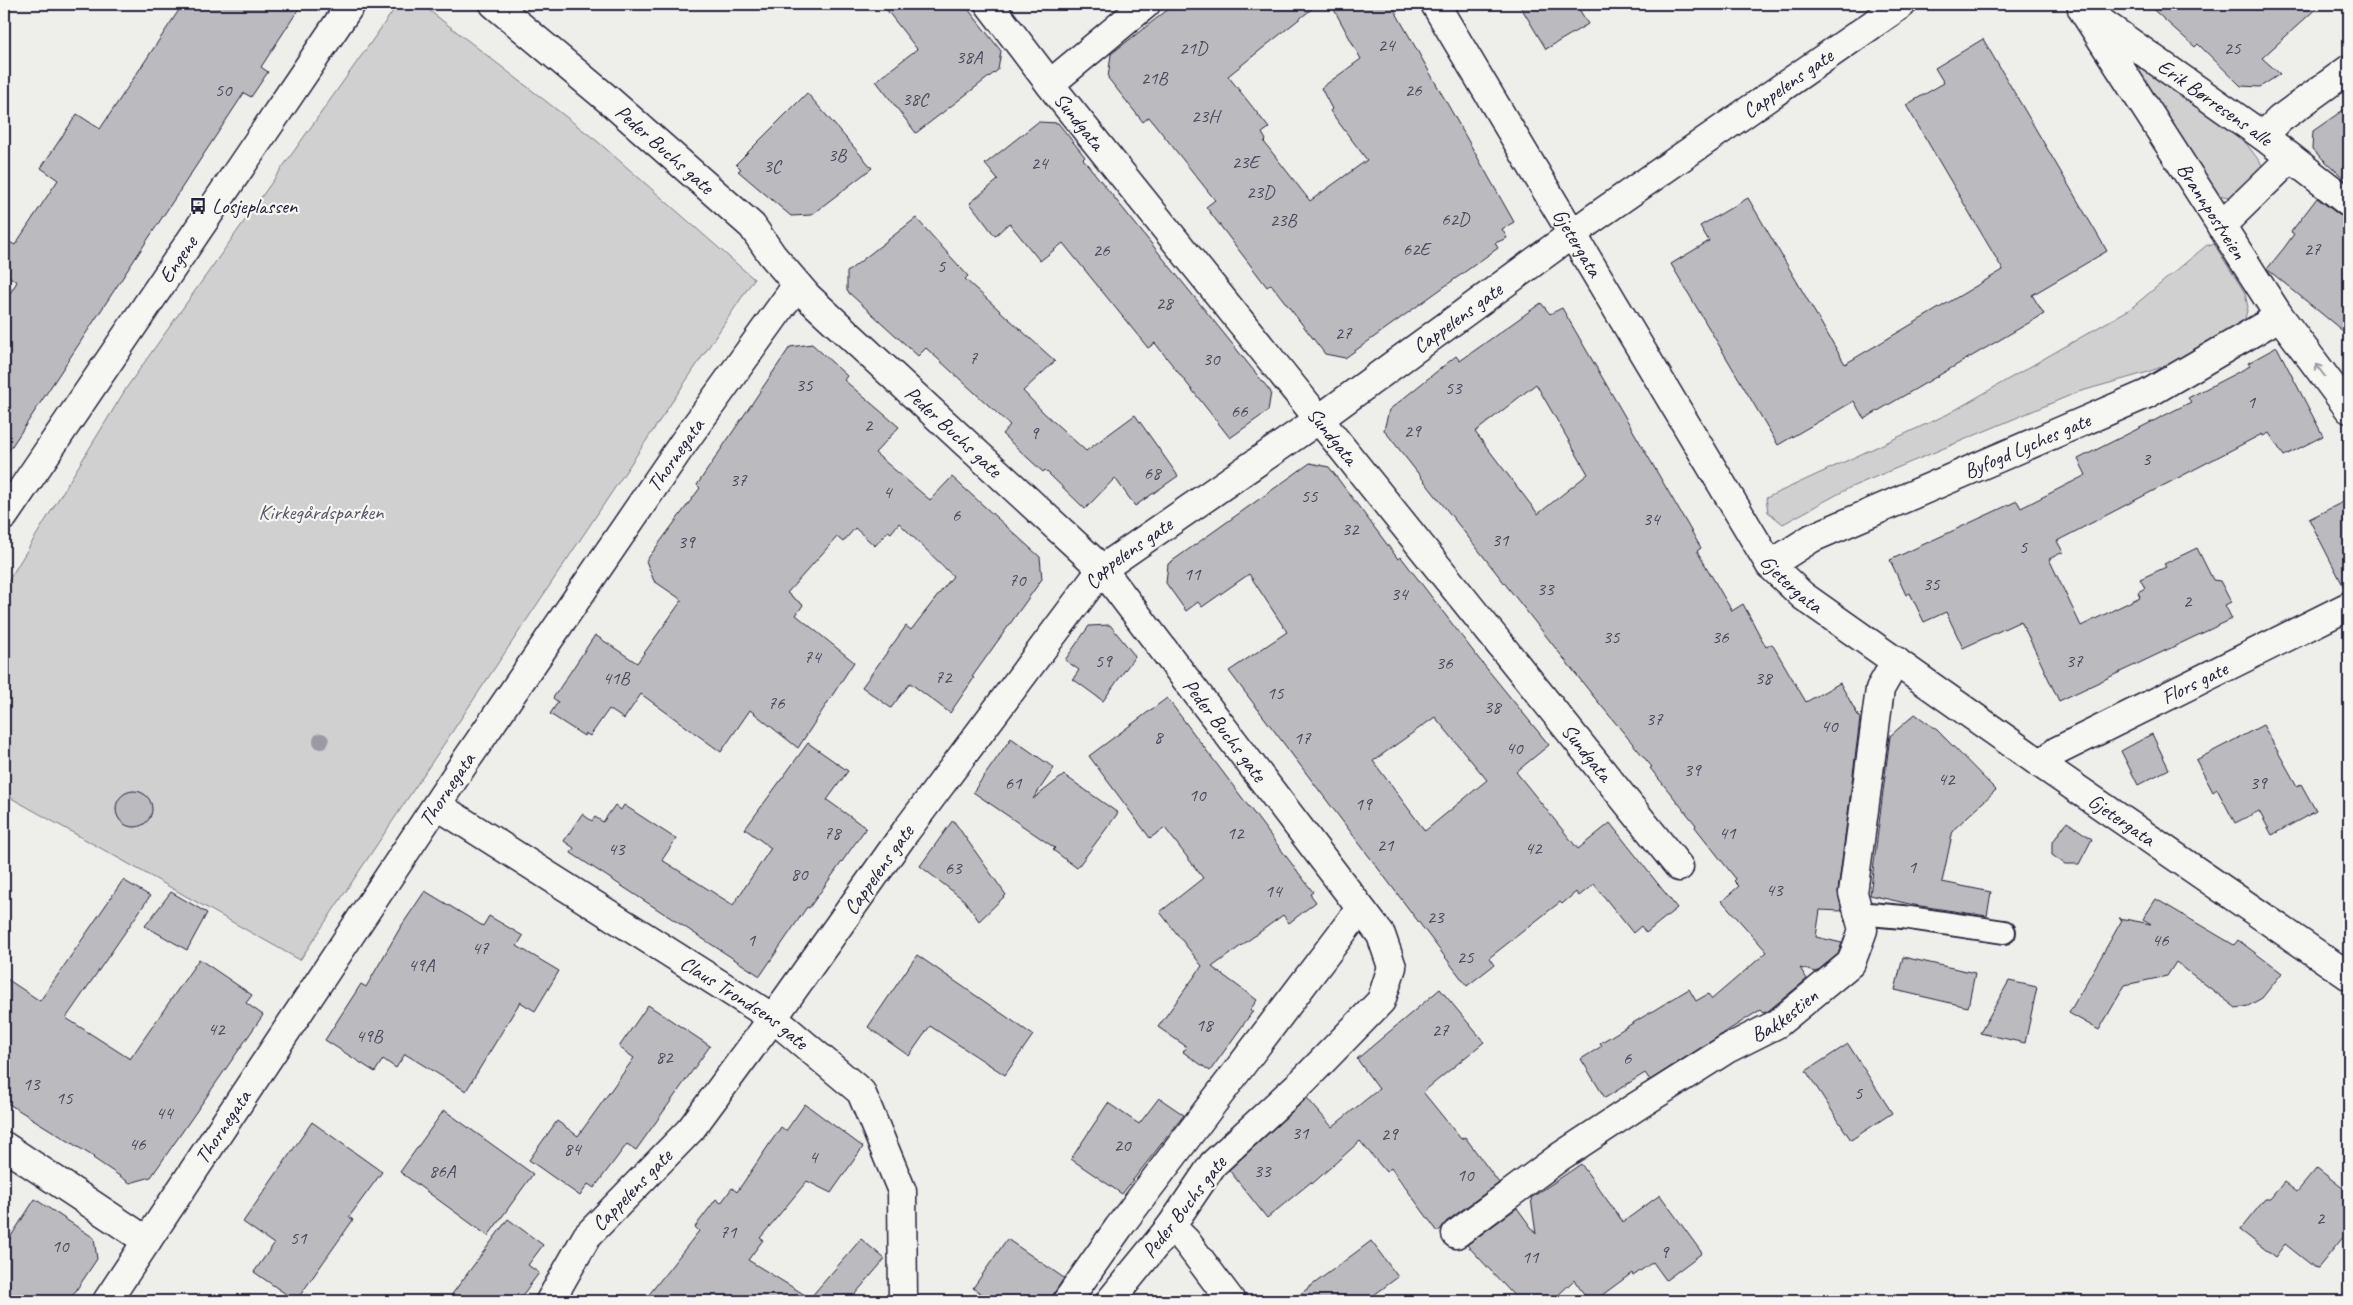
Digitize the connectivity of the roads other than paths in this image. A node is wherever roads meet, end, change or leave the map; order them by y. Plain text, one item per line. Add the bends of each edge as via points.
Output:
1 (351, 4) edge
2 (494, 4) edge
3 (989, 4) edge
4 (1146, 4) edge
5 (1435, 4) edge
6 (1902, 4) edge
7 (2080, 6) edge
8 (2349, 69) edge
9 (1050, 84) junction
10 (2263, 136) junction
11 (2291, 158) junction
12 (2349, 203) edge
13 (2221, 226) junction
14 (1572, 234) junction
15 (797, 285) junction
16 (2278, 314) junction
17 (2349, 409) edge
18 (1318, 420) junction
19 (4, 516) edge
20 (1770, 565) junction
21 (1102, 569) junction
22 (2349, 606) edge
23 (1896, 661) junction
24 (2041, 764) junction
25 (438, 806) junction
26 (1679, 867) dead end
27 (1360, 909) junction
28 (1858, 913) junction
29 (2004, 932) dead end
30 (2349, 976) edge
31 (773, 1018) junction
32 (4, 1146) edge
33 (1171, 1226) junction
34 (1456, 1234) dead end
35 (147, 1241) junction
36 (107, 1301) edge
37 (550, 1301) edge
38 (904, 1301) edge
39 (1067, 1301) edge
40 (1110, 1301) edge
41 (1231, 1301) edge

1 - 19 street, Engene
2 - 15 street, Peder Buchs gate via 752,226
3 - 9 street, Sundgata
4 - 9 street
5 - 14 street, Gjetergata
6 - 14 street, Cappelens gate
7 - 10 street, Erik Børresens alle
7 - 13 street, Brannpostveien
8 - 10 street via 2280,119
9 - 18 street, Sundgata
10 - 11 street, Erik Børresens alle
11 - 12 street, Erik Børresens alle
11 - 13 street
13 - 16 street, Brannpostveien
14 - 18 street, Cappelens gate
14 - 20 street, Gjetergata
15 - 21 street, Peder Buchs gate
15 - 25 street, Thornegata via 684,442
17 -> 16 street, Brannpostveien
16 - 20 street, Byfogd Lyches gate via 2267,324 2147,394 1812,538
18 - 21 street, Cappelens gate
18 - 26 street, Sundgata
20 - 23 street, Gjetergata via 1802,596
21 - 27 street, Peder Buchs gate
21 - 31 street, Cappelens gate via 906,831
22 - 24 street, Flors gate via 2057,752
23 - 24 street, Gjetergata
23 - 28 street, Bakkestien via 1880,689 1853,893
24 - 30 street, Gjetergata
25 - 31 street, Claus Trondsens gate
25 - 35 street, Thornegata
27 - 33 street, Peder Buchs gate via 1381,935 1392,967 1381,1001 1304,1080 1213,1164
27 - 39 street, Peder Buchs gate via 1119,1227
28 - 29 lane
28 - 34 street, Bakkestien via 1863,930 1851,963 1777,1024 1727,1049 1634,1108 1561,1156
31 - 37 street, Cappelens gate via 691,1129 587,1236
31 - 38 street, Claus Trondsens gate via 861,1092 902,1191
32 - 35 street
33 - 40 street, Peder Buchs gate
33 - 41 street
35 - 36 street, Thornegata

